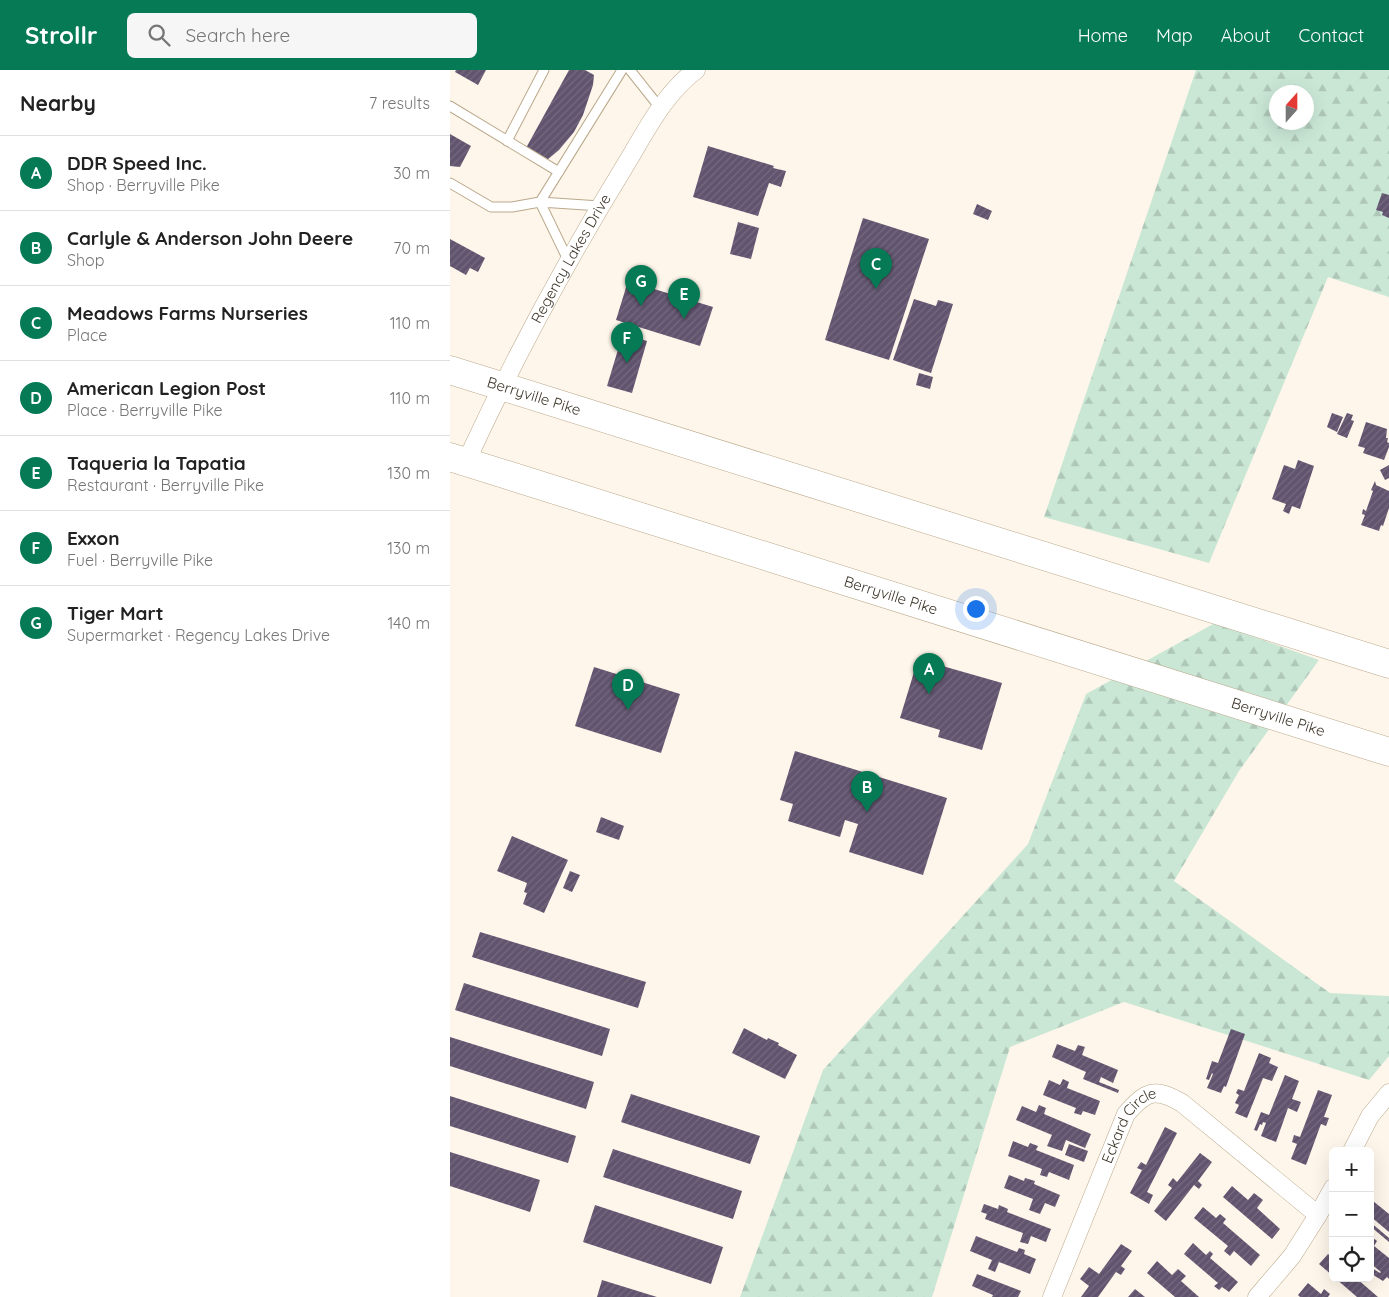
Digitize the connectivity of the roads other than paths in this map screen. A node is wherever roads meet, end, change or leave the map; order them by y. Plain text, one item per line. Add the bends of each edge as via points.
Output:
1 (544, 70) edge
2 (622, 70) edge
3 (630, 70) edge
4 (696, 70) edge
5 (450, 106) edge
6 (661, 109) junction
7 (507, 141) junction
8 (558, 172) junction
9 (450, 183) edge
10 (540, 202) junction
11 (600, 206) junction
12 (569, 262) junction
13 (450, 370) edge
14 (501, 386) junction
15 (458, 459) edge
16 (1389, 664) edge
17 (1389, 752) edge
18 (1389, 1093) edge
19 (1354, 1147) edge
20 (1331, 1192) edge
21 (1318, 1215) junction
22 (1052, 1297) edge
23 (1257, 1297) edge

1 - 7 lane
2 - 8 lane
3 - 6 lane
4 - 6 street, Regency Lakes Drive via 677,86
5 - 7 lane
6 - 11 street, Regency Lakes Drive
7 - 8 lane
8 - 10 lane
9 - 10 lane via 491,207
10 - 11 lane
10 - 12 lane
11 - 12 street, Regency Lakes Drive
12 - 14 street, Regency Lakes Drive
13 - 14 highway, Berryville Pike
14 - 15 street, Regency Lakes Drive
14 - 16 highway, Berryville Pike
15 - 17 highway, Berryville Pike
18 - 19 street via 1370,1116
20 - 21 street
21 - 22 street, Eckard Circle via 1182,1103 1166,1094 1149,1094 1137,1101 1126,1114
21 - 23 street via 1292,1256

